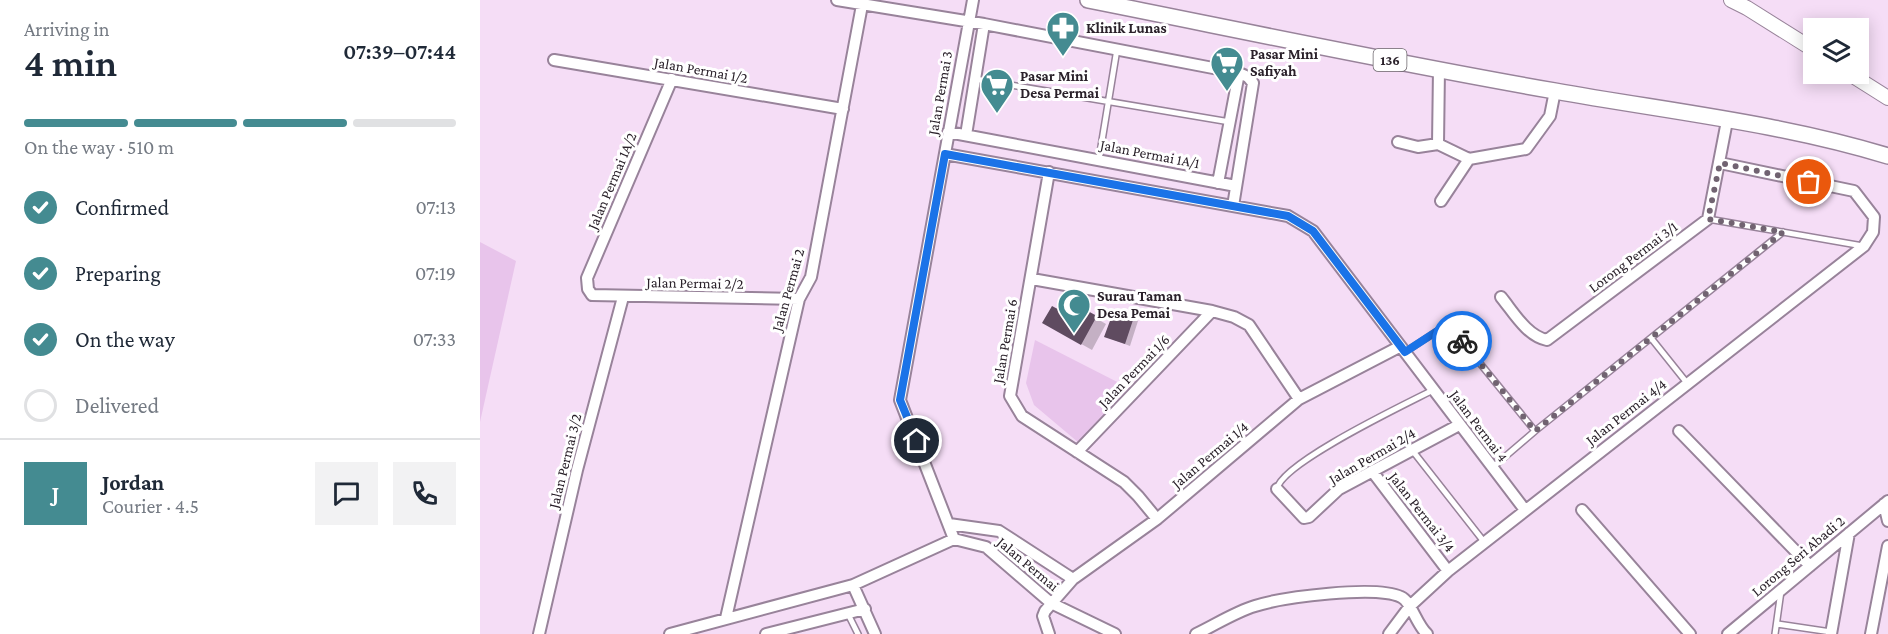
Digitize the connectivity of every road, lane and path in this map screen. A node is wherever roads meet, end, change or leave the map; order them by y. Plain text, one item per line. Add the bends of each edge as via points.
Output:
1 (837, 0) edge
2 (973, 0) edge
3 (1092, 0) edge
4 (1731, 0) edge
5 (862, 5) junction
6 (968, 22) junction
7 (984, 24) junction
8 (1803, 43) edge
9 (1117, 49) junction
10 (554, 60) dead end
11 (1439, 69) junction
12 (1239, 73) junction
13 (672, 79) junction
14 (975, 79) junction
15 (1866, 84) edge
16 (1555, 91) junction
17 (1888, 98) edge
18 (1110, 102) junction
19 (843, 109) junction
20 (1727, 121) junction
21 (1230, 122) junction
22 (948, 132) junction
23 (966, 135) junction
24 (1398, 142) dead end
25 (1438, 144) junction
26 (945, 154) junction
27 (1888, 156) edge
28 (1099, 159) junction
29 (1469, 159) junction
30 (1720, 163) junction
31 (1049, 172) junction
32 (1218, 183) junction
33 (1236, 186) junction
34 (1441, 201) dead end
35 (1233, 206) junction
36 (1708, 219) junction
37 (1783, 232) junction
38 (1864, 246) junction
39 (1032, 279) junction
40 (592, 295) joint
41 (623, 297) junction
42 (1501, 297) dead end
43 (799, 299) junction
44 (1212, 310) junction
45 (1652, 338) junction
46 (1402, 349) junction
47 (1687, 383) junction
48 (1433, 390) junction
49 (1299, 399) junction
50 (1459, 425) junction
51 (1679, 430) dead end
52 (1535, 431) junction
53 (1412, 450) junction
54 (1077, 452) junction
55 (1492, 468) junction
56 (1372, 471) junction
57 (1277, 489) joint
58 (1886, 502) edge
59 (1525, 510) junction
60 (1582, 510) dead end
61 (1156, 519) junction
62 (1888, 521) edge
63 (949, 524) junction
64 (1849, 533) junction
65 (954, 539) junction
66 (1485, 543) junction
67 (1888, 547) edge
68 (1810, 566) junction
69 (1448, 571) junction
70 (1073, 579) junction
71 (853, 585) junction
72 (1781, 589) junction
73 (1051, 603) junction
74 (1410, 606) junction
75 (865, 609) junction
76 (848, 613) junction
77 (726, 618) junction
78 (1777, 624) junction
79 (1831, 633) edge
80 (538, 634) edge
81 (670, 634) edge
82 (766, 634) edge
83 (858, 634) edge
84 (875, 634) edge
85 (1049, 634) edge
86 (1115, 634) edge
87 (1196, 634) edge
88 (1389, 634) edge
89 (1427, 634) edge
90 (1690, 634) edge
91 (1728, 634) edge
92 (1775, 634) edge
93 (1871, 634) edge

1 - 5 street
2 - 6 street, Jalan Permai 3
3 - 11 main road, 136
4 - 8 main road
5 - 6 street
5 - 19 street, Jalan Permai 2
6 - 7 street
6 - 22 street, Jalan Permai 3
7 - 9 street
7 - 14 street
9 - 12 street
9 - 18 lane
10 - 13 street, Jalan Permai 1/2
11 - 16 main road, 136
11 - 25 street
12 - 21 street, Jalan Permai 1A/1
12 - 33 street via 1253,83
13 - 19 street, Jalan Permai 1/2
13 - 40 street, Jalan Permai 1A/2 via 587,278
14 - 18 lane
14 - 23 street
15 - 17 main road
16 - 20 main road, 136
16 - 29 street via 1550,116 1526,149
18 - 21 lane
18 - 28 lane
19 - 43 street, Jalan Permai 2 via 811,277
20 - 27 main road, 136 via 1798,133
20 - 30 street
21 - 32 street, Jalan Permai 1A/1
22 - 23 street, Jalan Permai 1A/1
22 - 26 street, Jalan Permai 3
23 - 28 street, Jalan Permai 1A/1
24 - 25 street via 1418,147
25 - 29 street
26 - 31 street, Jalan Permai 4
26 - 63 street, Jalan Permai 3 via 900,400
28 - 32 street, Jalan Permai 1A/1
29 - 34 street
30 - 36 street
30 - 38 street via 1854,191 1874,217 1873,232
31 - 35 street, Jalan Permai 4
31 - 39 street, Jalan Permai 6
32 - 33 street
33 - 35 street
35 - 46 street, Jalan Permai 4 via 1288,216 1313,231
36 - 37 lane
36 - 42 street, Lorong Permai 3/1 via 1547,340 1531,333
37 - 38 lane
37 - 45 lane
38 - 47 street, Jalan Permai 4/4
39 - 44 street
39 - 54 street, Jalan Permai 6 via 1011,396 1022,416
40 - 41 street, Jalan Permai 2/2
41 - 43 street, Jalan Permai 2/2
41 - 80 street, Jalan Permai 3/2
43 - 77 street, Jalan Permai 2
44 - 49 street via 1250,325
44 - 54 street, Jalan Permai 1/6
45 - 47 lane
45 - 52 lane
46 - 48 street, Jalan Permai 4
46 - 49 street, Jalan Permai 1/4
46 - 52 lane via 1448,324
47 - 59 street, Jalan Permai 4/4
48 - 50 street, Jalan Permai 4
48 - 57 lane via 1314,453 1283,478
49 - 61 street, Jalan Permai 1/4
50 - 53 street, Jalan Permai 2/4
50 - 55 street, Jalan Permai 4
51 - 68 street
52 - 55 lane
53 - 56 street, Jalan Permai 2/4
53 - 66 lane
54 - 61 street, Jalan Permai 6 via 1124,482
55 - 59 street, Jalan Permai 4
56 - 57 street, Jalan Permai 2/4 via 1339,489 1309,518 1304,518
56 - 69 street, Jalan Permai 3/4
58 - 62 street
58 - 64 street, Lorong Seri Abadi 2
59 - 66 street, Jalan Permai 4/4
60 - 90 street
61 - 70 street, Jalan Permai 1/4
63 - 65 street, Jalan Permai 3
63 - 70 street via 999,531
64 - 68 street, Lorong Seri Abadi 2
64 - 79 street
65 - 71 street
65 - 73 street, Jalan Permai via 986,547
66 - 69 street, Jalan Permai 4/4
67 - 93 street
68 - 72 street, Lorong Seri Abadi 2
69 - 74 street, Jalan Permai 4/4
70 - 73 street, Jalan Permai 1/4
71 - 75 street
71 - 77 street
72 - 78 lane
72 - 91 street, Lorong Seri Abadi 2
73 - 85 street via 1043,616
73 - 86 street, Jalan Permai
74 - 87 street via 1404,598 1388,592 1311,596 1255,606
74 - 88 street, Jalan Permai 4/4
74 - 89 street via 1419,627
75 - 76 street
75 - 84 street
76 - 82 street
76 - 83 lane
77 - 81 street
78 - 79 lane
78 - 92 lane

